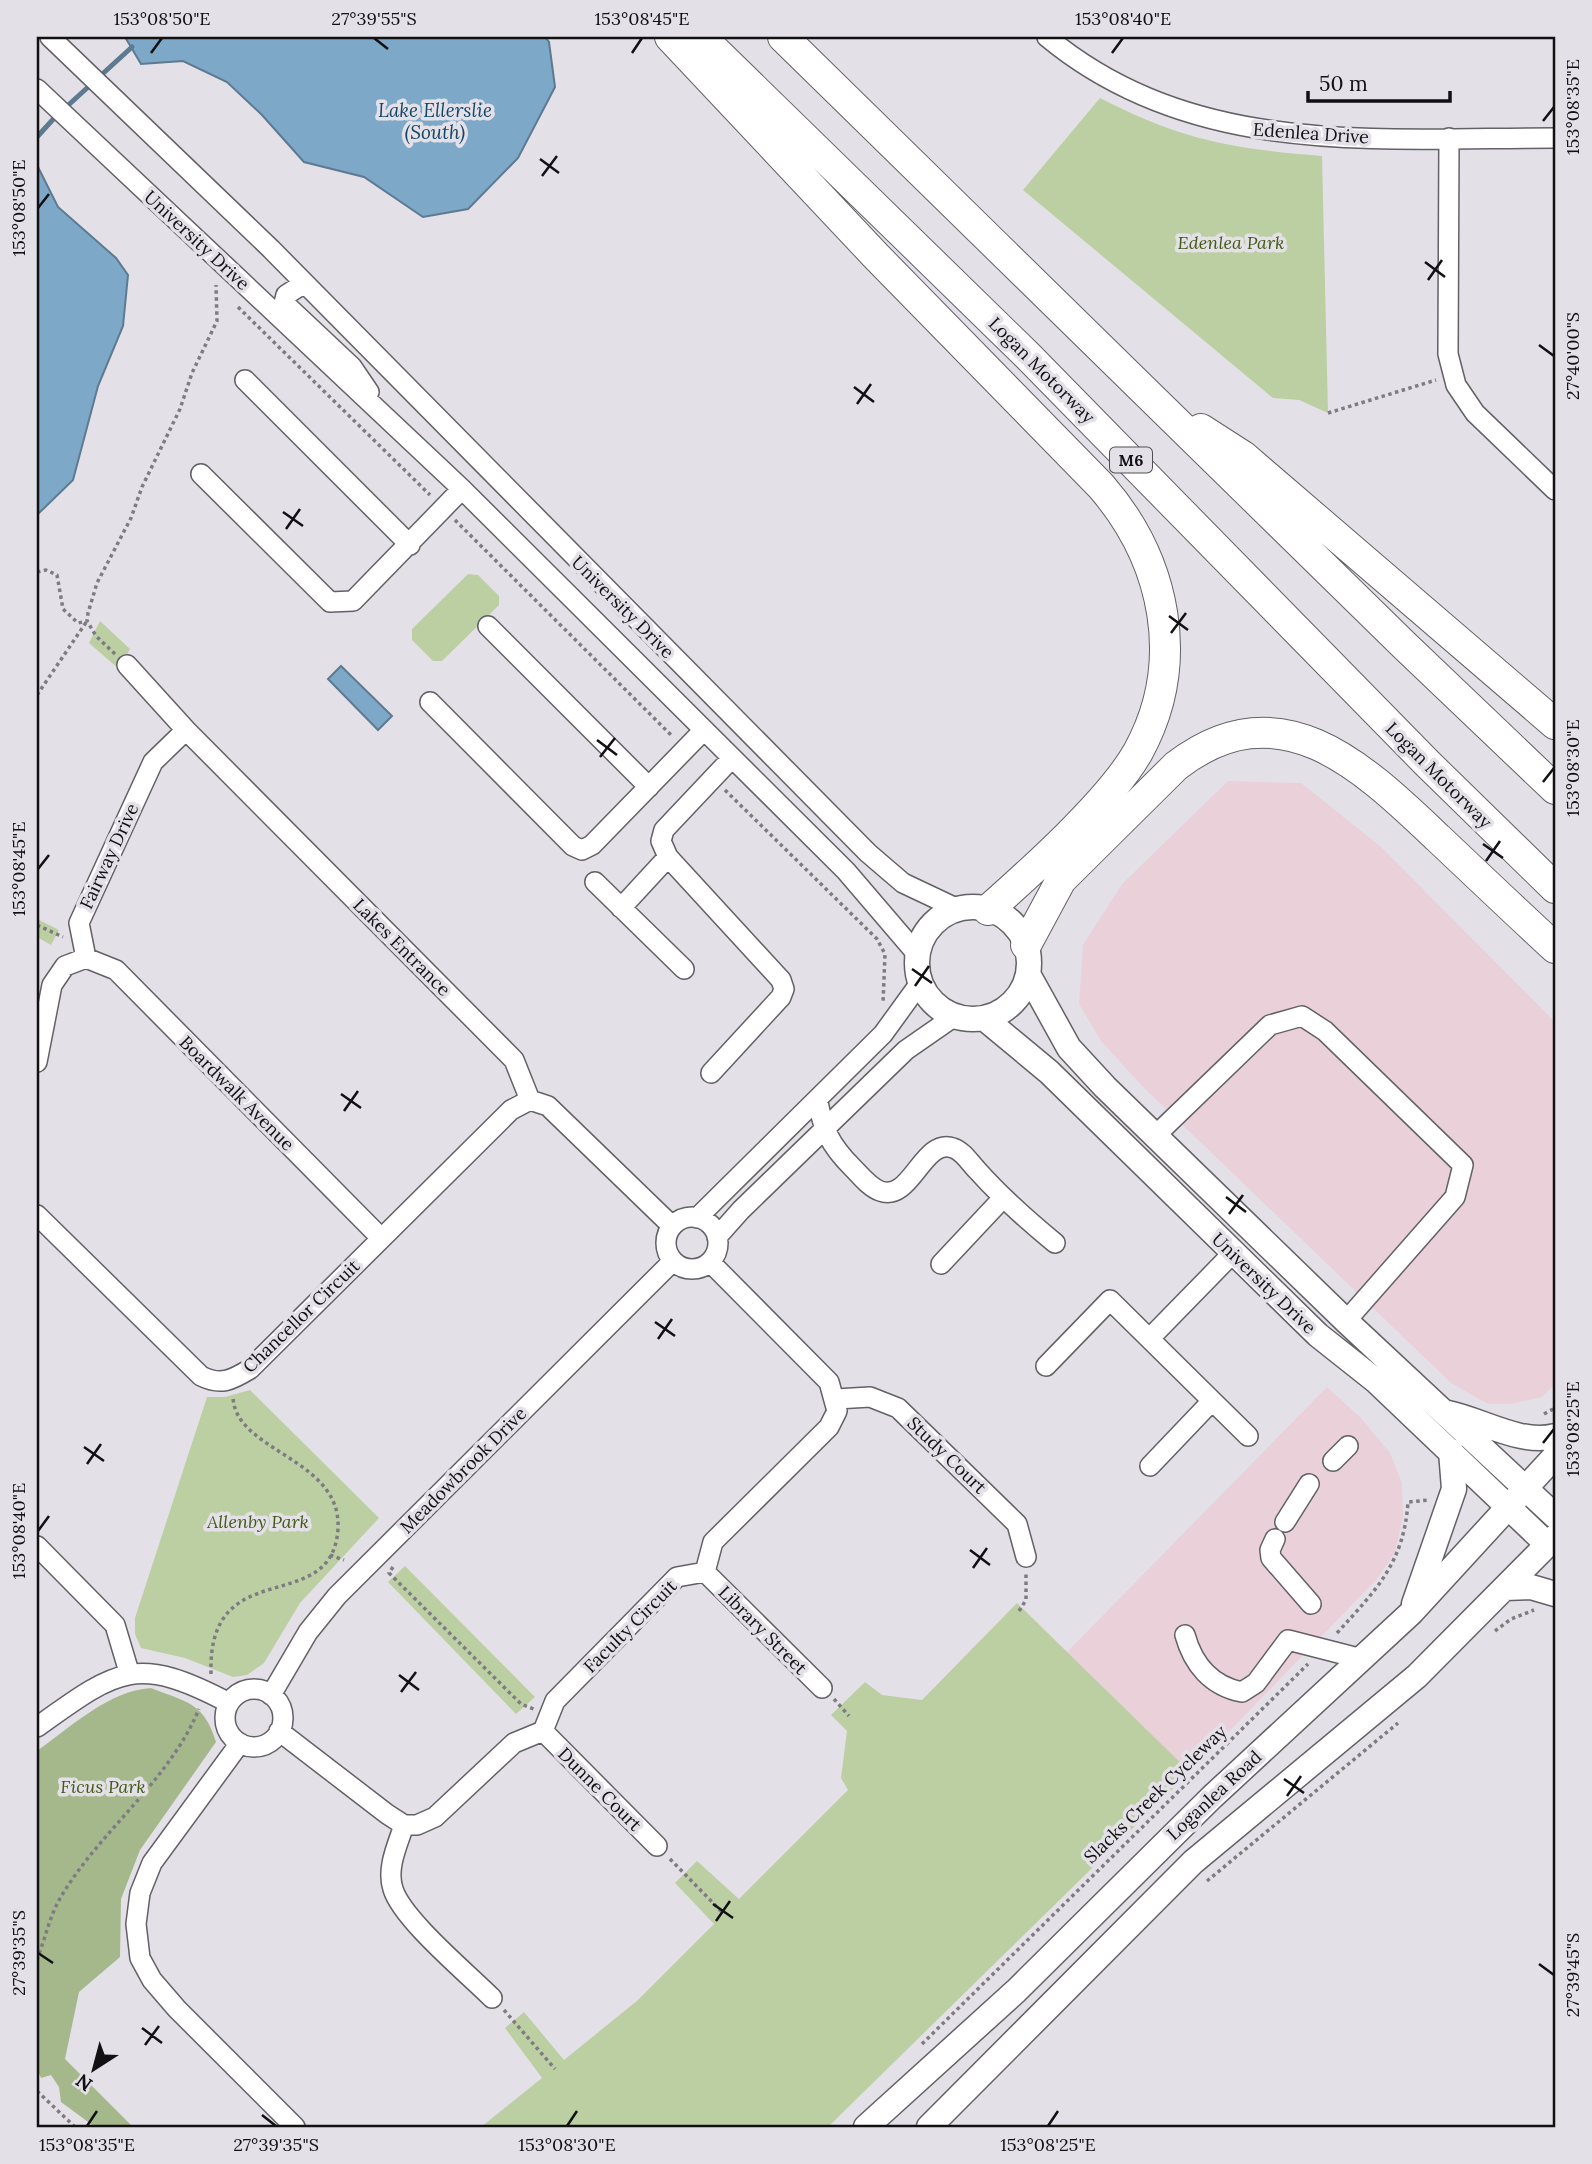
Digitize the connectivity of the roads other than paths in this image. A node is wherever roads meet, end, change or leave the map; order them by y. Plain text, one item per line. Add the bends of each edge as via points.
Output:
1 (670, 37) edge
2 (701, 37) edge
3 (783, 37) edge
4 (1047, 37) edge
5 (55, 42) edge
6 (37, 89) edge
7 (1449, 138) junction
8 (1555, 138) edge
9 (303, 284) junction
10 (245, 380) dead end
11 (1151, 397) junction
12 (387, 420) junction
13 (201, 474) dead end
14 (1554, 486) edge
15 (462, 489) junction
16 (410, 545) junction
17 (488, 626) dead end
18 (127, 665) road end
19 (430, 702) dead end
20 (1555, 724) edge
21 (186, 730) junction
22 (704, 730) junction
23 (732, 758) junction
24 (649, 787) junction
25 (1555, 789) edge
26 (668, 857) junction
27 (595, 883) dead end
28 (1555, 888) edge
29 (621, 908) junction
30 (958, 909) junction
31 (988, 910) junction
32 (1555, 948) edge
33 (917, 954) junction
34 (86, 958) junction
35 (1027, 960) junction
36 (684, 969) dead end
37 (920, 983) junction
38 (955, 1016) junction
39 (984, 1018) junction
40 (37, 1062) edge
41 (711, 1073) dead end
42 (530, 1100) junction
43 (818, 1102) junction
44 (823, 1130) junction
45 (1155, 1136) junction
46 (1002, 1199) junction
47 (37, 1214) edge
48 (697, 1218) junction
49 (672, 1226) junction
50 (717, 1237) junction
51 (381, 1238) junction
52 (1055, 1243) dead end
53 (1233, 1253) junction
54 (673, 1261) junction
55 (710, 1262) junction
56 (941, 1264) dead end
57 (1346, 1321) junction
58 (1150, 1338) junction
59 (1046, 1366) dead end
60 (836, 1399) junction
61 (1212, 1401) junction
62 (1447, 1413) junction
63 (1248, 1436) dead end
64 (1555, 1436) edge
65 (1348, 1446) dead end
66 (1451, 1451) junction
67 (1555, 1457) edge
68 (1150, 1466) dead end
69 (1518, 1499) junction
70 (1555, 1516) edge
71 (1553, 1544) edge
72 (37, 1546) edge
73 (1026, 1557) road end
74 (705, 1572) junction
75 (1505, 1588) junction
76 (1546, 1601) edge
77 (1311, 1604) dead end
78 (1412, 1612) junction
79 (1185, 1635) dead end
80 (1362, 1660) junction
81 (129, 1672) junction
82 (822, 1688) dead end
83 (271, 1695) junction
84 (229, 1703) junction
85 (37, 1727) edge
86 (279, 1731) junction
87 (543, 1731) junction
88 (240, 1744) junction
89 (404, 1825) junction
90 (657, 1846) road end
91 (492, 1998) road end
92 (295, 2127) edge
93 (866, 2127) edge
94 (929, 2127) edge

1 - 31 highway via 1101,486 1145,549 1163,607 1166,634 1164,675 1151,724 1137,753 1107,792
2 - 28 highway, Logan Motorway / M6 via 1028,356
3 - 11 highway
4 - 7 street, Edenlea Drive via 1105,78 1240,128 1287,135
5 - 9 street, University Drive
6 - 12 street, University Drive
7 - 8 street, Edenlea Drive
7 - 14 street via 1448,354 1452,375 1475,413
9 - 12 street, University Drive via 286,295 284,303 352,367
9 - 30 street, University Drive via 868,853 903,883
10 - 16 street
11 - 20 highway via 1243,456
11 - 25 highway
12 - 15 street, University Drive
13 - 16 street via 330,602 353,601
15 - 16 street
15 - 22 street, University Drive
17 - 24 street
18 - 21 street, Lakes Entrance
19 - 24 street via 582,850
21 - 34 street, Fairway Drive via 153,762 79,923
21 - 42 street, Lakes Entrance via 514,1060
22 - 23 street, University Drive
22 - 24 street
23 - 26 street via 664,830 661,841
23 - 33 street, University Drive via 846,871
26 - 29 street
26 - 41 street via 737,929 784,989
27 - 29 street
29 - 36 street
30 - 31 main road
30 - 33 main road via 931,926
31 - 35 main road via 1011,923
32 - 35 highway via 1368,774 1317,743 1264,733 1217,741 1176,766 1061,880
33 - 37 main road
34 - 40 street via 65,966 52,985
34 - 51 street, Boardwalk Avenue via 116,970
35 - 39 main road via 1023,990 1013,1003
35 - 45 main road, University Drive via 1069,1048
37 - 38 main road via 940,1009
37 - 43 street via 883,1034
38 - 39 main road
38 - 44 street via 906,1050
39 - 53 main road, University Drive via 1048,1072
42 - 49 street via 548,1106
42 - 51 street, Chancellor Circuit via 511,1110
43 - 44 street
43 - 48 street
44 - 46 street via 836,1151 883,1193 903,1185 935,1151 946,1146 957,1149
44 - 50 street
45 - 57 main road, University Drive
45 - 57 street via 1270,1025 1302,1016 1325,1031 1463,1165 1455,1197
46 - 52 street
46 - 56 street
47 - 51 street, Chancellor Circuit via 201,1376 215,1383 232,1380 250,1369
48 - 49 street
48 - 50 street
49 - 54 street via 666,1241
50 - 55 street
53 - 58 street
53 - 66 main road, University Drive via 1318,1335
54 - 55 street via 695,1269
54 - 83 street, Meadowbrook Drive via 337,1596 308,1632
55 - 60 street via 829,1381
57 - 62 main road, University Drive
58 - 59 street via 1110,1300
58 - 61 street
60 - 73 street, Study Court via 870,1397 898,1408 1017,1524
60 - 74 street via 829,1427 713,1542
61 - 63 street
61 - 68 street
62 - 64 main road via 1526,1438
62 - 69 main road, University Drive
65 - 77 street via 1321,1473 1270,1550 1275,1565
66 - 69 main road, University Drive
66 - 78 main road via 1454,1489 1450,1506
67 - 69 main road, Loganlea Road
69 - 70 main road, University Drive
69 - 71 main road, University Drive
69 - 78 main road, Loganlea Road
71 - 75 main road, Loganlea Road
72 - 81 street via 115,1625
74 - 82 street, Library Street
74 - 87 street, Faculty Circuit via 677,1577 555,1701
75 - 76 main road via 1531,1587
75 - 94 main road, Loganlea Road via 1417,1676 1193,1862
78 - 80 main road, Loganlea Road
79 - 80 street via 1190,1655 1213,1681 1242,1692 1256,1683 1288,1640
80 - 93 main road, Loganlea Road via 1212,1797 1016,1991
81 - 84 street via 156,1673
81 - 85 street via 78,1697
83 - 84 street via 253,1689
83 - 86 street via 281,1708
84 - 88 street via 228,1730
86 - 88 street via 267,1744
86 - 89 street
87 - 89 street via 514,1743 435,1817
87 - 90 street, Dunne Court
88 - 92 street via 152,1863 140,1893 136,1924 140,1958 177,2009
89 - 91 street via 392,1864 392,1887 402,1909

